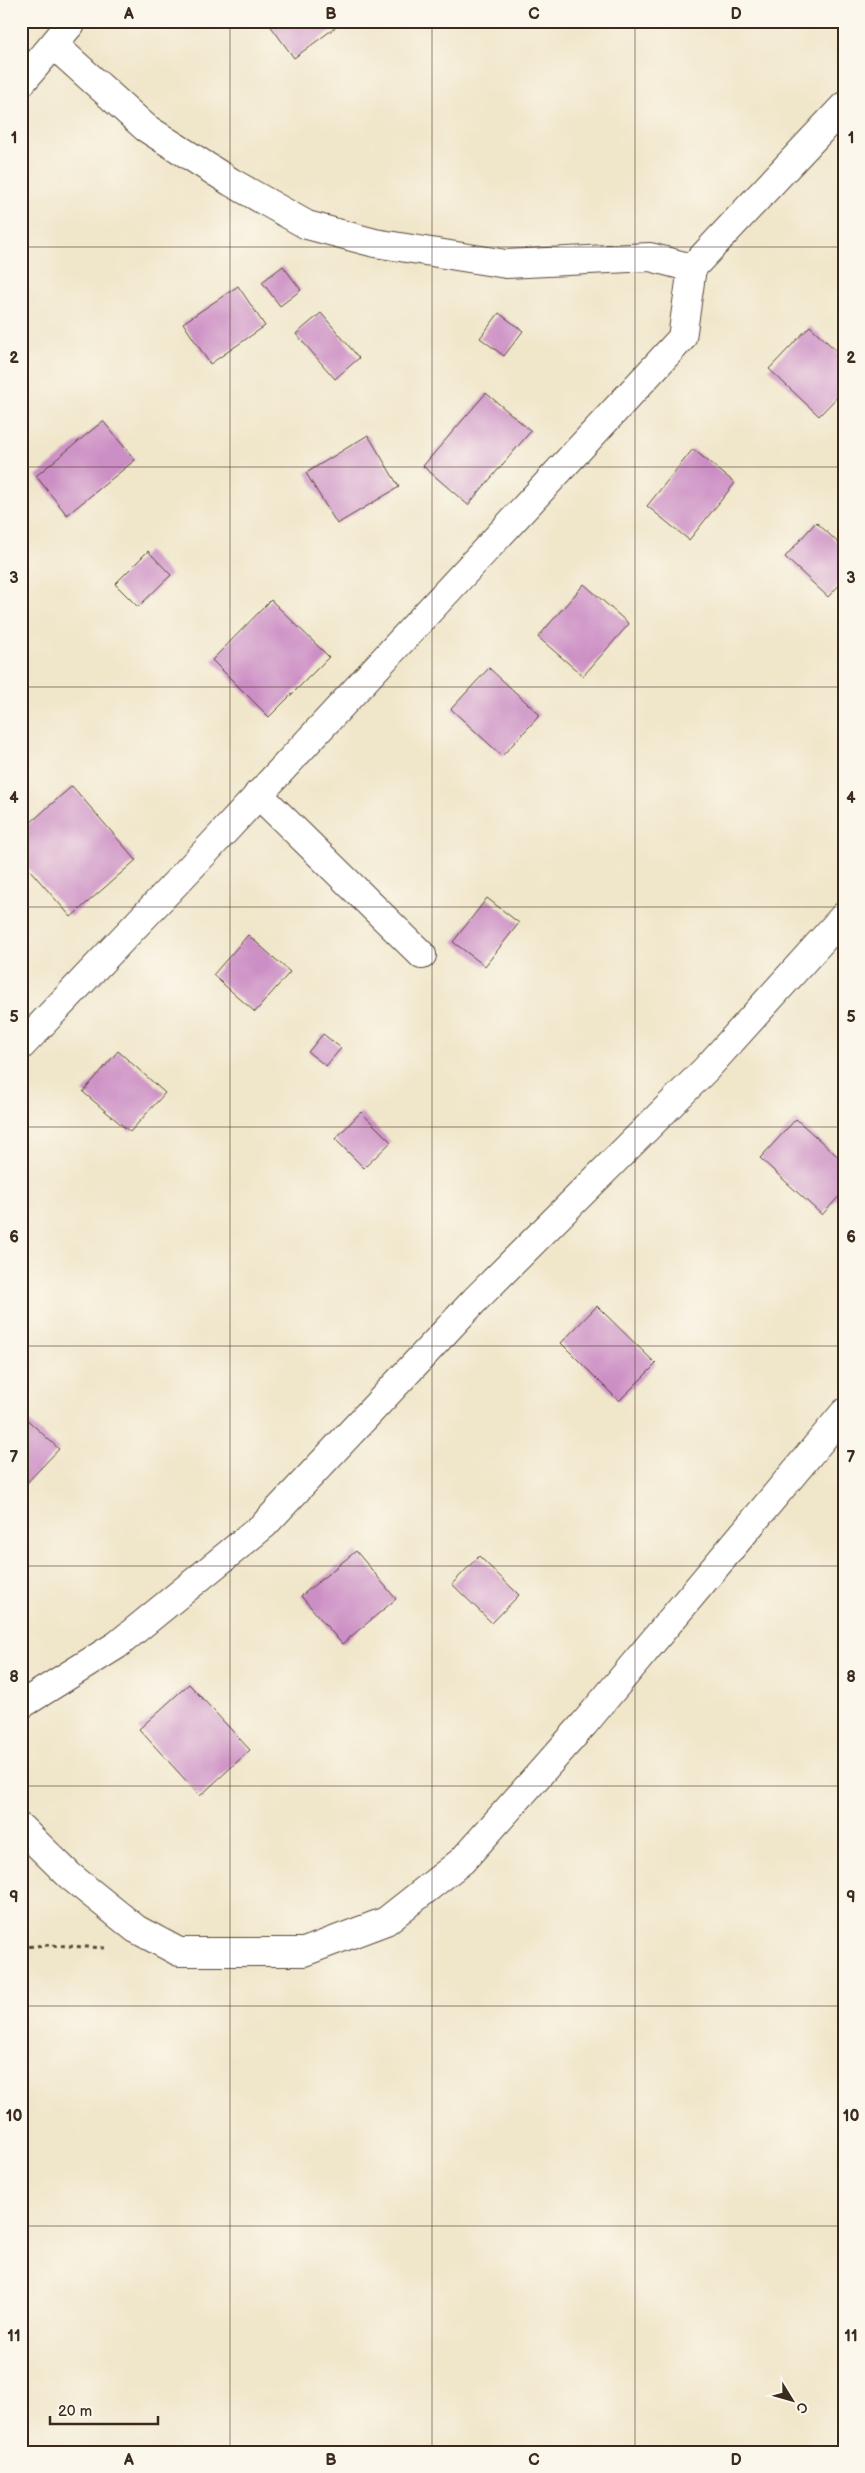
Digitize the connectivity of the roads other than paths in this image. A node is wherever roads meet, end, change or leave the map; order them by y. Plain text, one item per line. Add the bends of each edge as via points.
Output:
1 (73, 21) edge
2 (54, 45) junction
3 (22, 80) edge
4 (844, 106) edge
5 (692, 268) junction
6 (258, 794) junction
7 (844, 916) edge
8 (422, 955) dead end
9 (21, 1046) edge
10 (844, 1413) edge
11 (21, 1705) edge
12 (21, 1828) edge

1 - 2 street
2 - 3 street
2 - 5 street via 146,128 307,225 375,243 506,264 650,257
4 - 5 street
5 - 6 street via 682,338
6 - 8 street
6 - 9 street
7 - 11 street via 706,1069 475,1300 264,1525 117,1646
10 - 12 street via 584,1724 462,1861 386,1921 304,1952 179,1952 136,1929 70,1876

